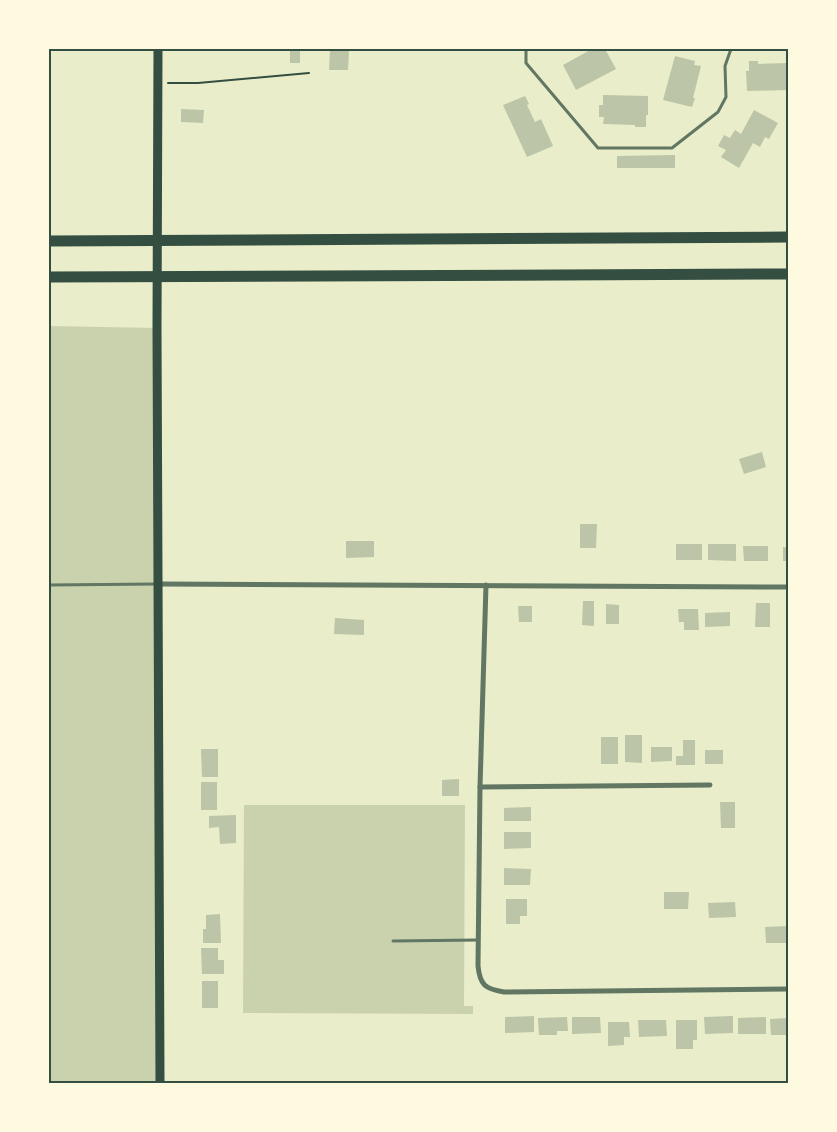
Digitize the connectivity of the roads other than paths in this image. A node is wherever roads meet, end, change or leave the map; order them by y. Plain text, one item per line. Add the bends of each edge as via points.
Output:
1 (158, 49) edge
2 (526, 49) edge
3 (731, 49) edge
4 (788, 237) edge
5 (49, 241) edge
6 (788, 274) edge
7 (49, 277) edge
8 (159, 584) junction
9 (49, 585) edge
10 (486, 585) junction
11 (788, 587) edge
12 (710, 785) dead end
13 (480, 787) junction
14 (478, 940) junction
15 (393, 941) dead end
16 (788, 989) edge
17 (160, 1083) edge

1 - 8 main road
2 - 3 lane via 526,63 598,148 672,148 718,112 726,97 725,66
4 - 5 highway
6 - 7 highway
8 - 9 lane
8 - 10 street
8 - 17 main road
10 - 11 street
10 - 13 street
12 - 13 street
13 - 14 street
14 - 15 lane
14 - 16 street via 479,975 484,985 504,992

